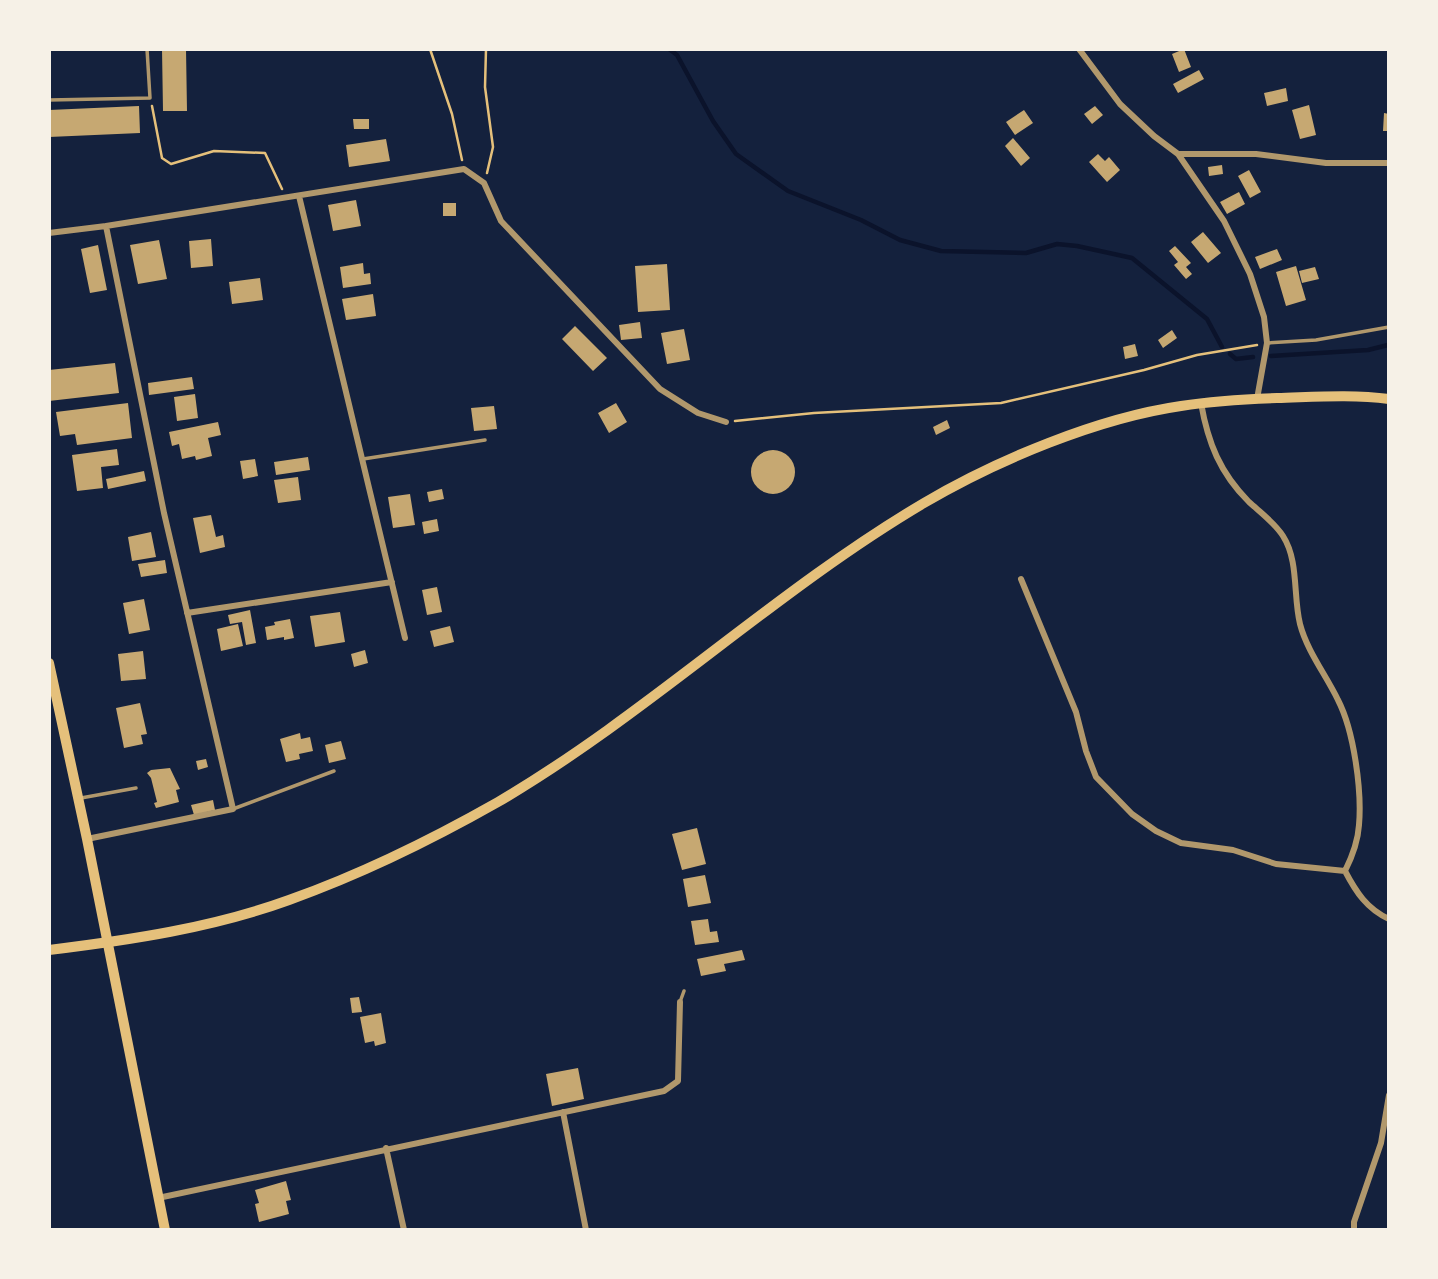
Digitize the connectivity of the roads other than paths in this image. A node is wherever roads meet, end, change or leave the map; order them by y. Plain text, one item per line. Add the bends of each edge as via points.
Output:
1 (147, 49) edge
2 (1079, 49) edge
3 (49, 100) edge
4 (1178, 155) junction
5 (1389, 163) edge
6 (299, 196) junction
7 (106, 226) junction
8 (49, 233) edge
9 (1389, 327) edge
10 (1267, 343) junction
11 (1257, 398) junction
12 (1389, 398) edge
13 (1201, 404) junction
14 (726, 422) road end
15 (485, 440) dead end
16 (361, 460) junction
17 (1021, 579) dead end
18 (392, 582) junction
19 (187, 613) junction
20 (405, 638) dead end
21 (49, 663) edge
22 (334, 771) dead end
23 (136, 788) dead end
24 (79, 799) junction
25 (233, 809) junction
26 (87, 839) junction
27 (1345, 871) junction
28 (1389, 919) edge
29 (49, 950) edge
30 (684, 990) dead end
31 (680, 1002) joint
32 (1389, 1095) edge
33 (563, 1112) junction
34 (386, 1149) junction
35 (158, 1198) junction
36 (165, 1230) edge
37 (404, 1230) edge
38 (586, 1230) edge
39 (1354, 1230) edge

1 - 3 lane via 150,98
2 - 4 street via 1120,104
4 - 5 street
4 - 10 street via 1224,221 1250,274
6 - 7 street
6 - 14 street via 464,169 484,183 501,221 660,389 698,413
6 - 16 street
7 - 8 street
7 - 19 street
9 - 10 lane
10 - 11 street
11 - 12 highway
11 - 13 highway
13 - 27 street via 1208,439 1223,469 1240,493 1282,534 1294,575 1300,625 1340,704 1349,733 1360,806 1359,828
13 - 29 highway via 1077,433 1020,455 925,502 872,535 598,737 419,846 288,901 220,921
15 - 16 lane
16 - 18 street
17 - 27 street via 1076,712 1096,777 1132,814 1181,843 1233,850 1276,864
18 - 19 street
18 - 20 street
19 - 25 street
21 - 24 main road
22 - 25 lane
23 - 24 lane
24 - 26 main road
25 - 26 street
26 - 35 main road
27 - 28 street via 1362,899
30 - 31 lane
31 - 33 street via 678,1081 664,1091
32 - 39 street via 1381,1143
33 - 34 street
33 - 38 street
34 - 35 street
34 - 37 street
35 - 36 main road

